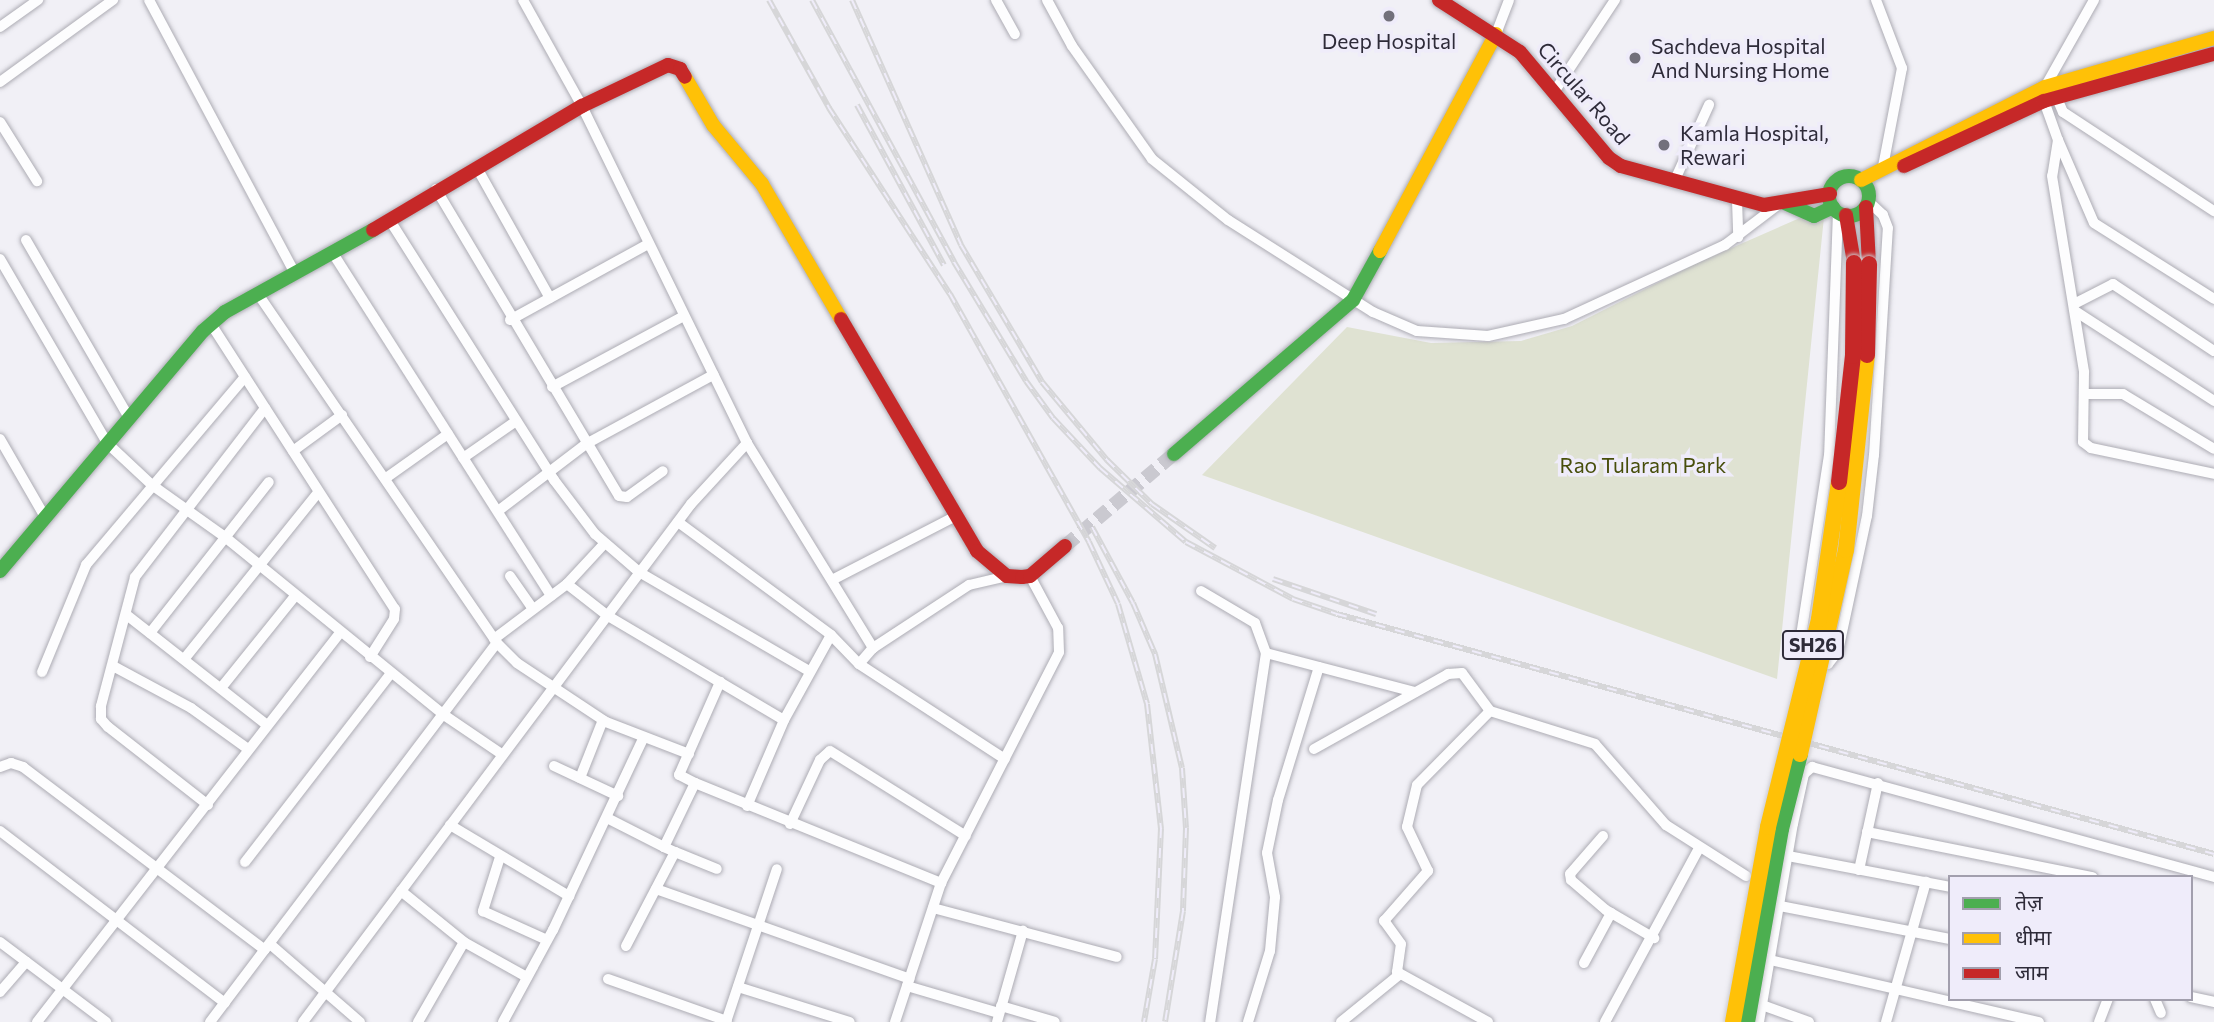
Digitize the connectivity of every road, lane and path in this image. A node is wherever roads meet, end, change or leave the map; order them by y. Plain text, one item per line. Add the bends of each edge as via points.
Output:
1 (38, 0) edge
2 (149, 0) edge
3 (523, 0) edge
4 (996, 0) edge
5 (1047, 0) edge
6 (1439, 0) edge
7 (1509, 0) edge
8 (1615, 0) edge
9 (1876, 0) edge
10 (2094, 0) edge
11 (109, 1) edge
12 (0, 27) edge
13 (1015, 34) dead end
14 (1496, 34) junction
15 (2214, 38) edge
16 (2214, 54) edge
17 (0, 82) edge
18 (1556, 89) junction
19 (2049, 93) junction
20 (1709, 105) dead end
21 (582, 106) junction
22 (0, 122) edge
23 (2058, 140) junction
24 (1883, 167) junction
25 (477, 168) junction
26 (37, 181) dead end
27 (1674, 182) junction
28 (436, 189) junction
29 (1865, 194) junction
30 (1737, 200) junction
31 (1782, 203) junction
32 (1837, 207) junction
33 (2214, 211) edge
34 (390, 219) junction
35 (1738, 237) junction
36 (26, 240) dead end
37 (648, 244) junction
38 (334, 255) junction
39 (0, 259) edge
40 (1861, 263) junction
41 (295, 274) junction
42 (258, 294) junction
43 (550, 299) junction
44 (2214, 299) edge
45 (1353, 300) junction
46 (2075, 308) junction
47 (684, 316) junction
48 (510, 320) junction
49 (211, 324) junction
50 (2214, 351) edge
51 (713, 375) junction
52 (244, 377) junction
53 (552, 387) junction
54 (2084, 394) junction
55 (2214, 401) edge
56 (265, 408) junction
57 (342, 415) junction
58 (129, 418) junction
59 (516, 421) junction
60 (448, 434) junction
61 (0, 441) edge
62 (107, 443) junction
63 (747, 443) junction
64 (586, 444) junction
65 (2214, 449) edge
66 (293, 451) junction
67 (1174, 454) tunnel mouth
68 (463, 458) junction
69 (663, 471) dead end
70 (549, 472) junction
71 (2214, 474) edge
72 (386, 478) junction
73 (269, 482) dead end
74 (152, 485) junction
75 (317, 494) junction
76 (187, 509) junction
77 (498, 511) junction
78 (44, 517) junction
79 (954, 517) junction
80 (678, 522) junction
81 (225, 537) junction
82 (604, 544) junction
83 (1065, 546) tunnel mouth
84 (2, 566) edge
85 (259, 567) junction
86 (639, 572) junction
87 (510, 576) dead end
88 (1007, 576) junction
89 (1030, 576) junction
90 (832, 580) junction
91 (567, 584) junction
92 (1201, 591) dead end
93 (295, 596) junction
94 (551, 596) junction
95 (533, 609) junction
96 (128, 616) junction
97 (608, 616) junction
98 (150, 633) junction
99 (341, 633) junction
100 (831, 635) junction
101 (496, 641) junction
102 (873, 648) junction
103 (1266, 653) junction
104 (370, 657) junction
105 (184, 658) junction
106 (859, 664) junction
107 (113, 666) junction
108 (1318, 667) junction
109 (809, 671) junction
110 (42, 672) dead end
111 (391, 673) junction
112 (720, 682) junction
113 (221, 688) junction
114 (554, 688) junction
115 (1415, 692) junction
116 (1490, 711) junction
117 (444, 715) junction
118 (603, 720) junction
119 (784, 720) junction
120 (267, 725) junction
121 (644, 737) junction
122 (248, 749) junction
123 (1314, 749) dead end
124 (689, 754) junction
125 (503, 755) junction
126 (1005, 759) junction
127 (554, 766) dead end
128 (0, 767) edge
129 (580, 778) junction
130 (695, 783) junction
131 (1878, 783) junction
132 (618, 796) junction
133 (208, 805) junction
134 (747, 806) junction
135 (607, 818) junction
136 (790, 824) junction
137 (450, 825) junction
138 (0, 831) edge
139 (1867, 832) junction
140 (966, 836) junction
141 (1603, 836) dead end
142 (664, 847) junction
143 (1699, 848) junction
144 (675, 852) junction
145 (1788, 856) junction
146 (500, 858) junction
147 (246, 862) dead end
148 (717, 869) dead end
149 (777, 869) dead end
150 (1859, 870) junction
151 (159, 872) junction
152 (2083, 875) edge
153 (1746, 876) dead end
154 (2214, 877) edge
155 (941, 883) junction
156 (1926, 883) junction
157 (1948, 887) edge
158 (656, 889) junction
159 (401, 891) junction
160 (569, 896) junction
161 (1780, 906) junction
162 (933, 908) junction
163 (1611, 913) junction
164 (118, 921) junction
165 (758, 926) junction
166 (1023, 931) junction
167 (1914, 932) junction
168 (1654, 937) junction
169 (1948, 939) edge
170 (547, 940) junction
171 (0, 942) edge
172 (464, 942) junction
173 (626, 946) dead end
174 (267, 947) junction
175 (1117, 957) dead end
176 (1770, 960) junction
177 (26, 962) junction
178 (1584, 963) dead end
179 (1399, 974) junction
180 (527, 977) junction
181 (608, 979) dead end
182 (908, 982) junction
183 (738, 987) junction
184 (63, 990) junction
185 (1897, 990) junction
186 (0, 992) edge
187 (325, 992) junction
188 (2193, 997) edge
189 (2107, 1001) edge
190 (2156, 1001) edge
191 (2214, 1002) edge
192 (225, 1003) junction
193 (1762, 1005) junction
194 (2161, 1013) dead end
195 (999, 1014) edge
196 (1482, 1021) edge
197 (37, 1022) edge
198 (106, 1022) edge
199 (210, 1022) edge
200 (303, 1022) edge
201 (360, 1022) edge
202 (418, 1022) edge
203 (503, 1022) edge
204 (727, 1022) edge
205 (850, 1022) edge
206 (895, 1022) edge
207 (1055, 1022) edge
208 (1210, 1022) edge
209 (1248, 1022) edge
210 (1341, 1022) edge
211 (1605, 1022) edge
212 (1733, 1022) edge
213 (1746, 1022) edge
214 (1759, 1022) edge
215 (1809, 1022) edge
216 (1886, 1022) edge
217 (2039, 1022) edge
218 (2099, 1022) edge

1 - 12 street
2 - 41 street
3 - 21 street
4 - 13 street
5 - 45 street via 1072,46 1152,159 1228,220
6 - 14 main road, Circular Road
7 - 14 street
8 - 18 street
9 - 24 street via 1902,68
10 - 19 street
11 - 17 street
14 - 18 main road, Circular Road
14 - 45 main road
15 - 19 main road
16 - 19 main road
18 - 27 main road, Circular Road via 1609,158
19 - 23 street
19 - 24 main road
19 - 29 main road
19 - 33 street via 2063,112
20 - 27 street
21 - 25 main road
21 - 37 street
21 - 79 main road via 662,66 680,69 708,119 762,184
22 - 26 street
23 - 44 street via 2094,222
23 - 46 street via 2052,176
24 - 29 main road
25 - 28 main road
25 - 43 street
27 - 30 main road, Circular Road
28 - 34 main road
28 - 48 street
29 - 32 main road
29 - 32 main road via 1844,177 1834,183
29 - 32 street via 1888,228 1874,455 1867,516 1838,651 1828,664 1816,664 1805,656 1802,628 1829,455
29 - 40 main road, SH26
30 - 31 main road, Circular Road
30 - 35 street via 1734,222
31 - 32 main road, Circular Road via 1814,216
31 - 35 street
32 - 40 main road, SH26
34 - 38 main road
34 - 59 street
35 - 45 street via 1564,319 1515,333 1433,335 1393,324
36 - 58 street
37 - 43 street
37 - 47 street
38 - 41 main road
38 - 60 street
39 - 62 street
40 - 212 main road, SH26, bridge via 1831,548 1819,619 1768,827
40 - 213 main road, SH26, bridge via 1867,372 1846,550 1833,622 1781,829
41 - 42 main road
42 - 49 main road
42 - 57 street
43 - 48 street
45 - 67 main road
46 - 50 street via 2113,284
46 - 54 street
46 - 55 street
47 - 51 street
47 - 53 street
48 - 53 street
49 - 52 street
49 - 58 main road
51 - 63 street
51 - 64 street
52 - 56 street
52 - 74 street
53 - 64 street
54 - 65 street via 2123,394
54 - 71 street via 2085,446
56 - 66 street
56 - 76 street
57 - 66 street
57 - 72 street
58 - 62 main road
59 - 68 street
59 - 70 street
60 - 68 street
60 - 72 street
61 - 78 street
62 - 74 street
62 - 78 main road
63 - 80 street
63 - 90 street
64 - 69 street via 623,498
64 - 70 street
66 - 75 street
68 - 77 street
70 - 77 street
70 - 82 street
72 - 101 street
73 - 81 street
74 - 76 street
74 - 110 street via 86,565
75 - 85 street
75 - 104 street via 395,609 394,619
76 - 81 street
76 - 96 street via 135,577
77 - 94 street
78 - 84 main road
79 - 88 main road via 977,551
79 - 90 street
80 - 86 street
80 - 100 street
81 - 85 street
81 - 98 street
82 - 86 street
82 - 91 street
83 - 89 main road
85 - 93 street
85 - 105 street
86 - 97 street
86 - 109 street
87 - 95 street
88 - 89 main road
88 - 102 street via 969,585
89 - 126 street via 1058,628 1060,644
90 - 102 street
91 - 94 street
91 - 97 street
92 - 103 street via 1255,623
93 - 99 street
93 - 113 street
94 - 95 street
95 - 101 street
96 - 98 street
96 - 107 street
97 - 112 street
97 - 114 street
98 - 105 street
99 - 104 street
99 - 120 street
100 - 106 street
100 - 109 street
101 - 114 street
101 - 117 street
102 - 106 street
103 - 108 street
103 - 208 street
104 - 111 street
105 - 113 street
106 - 126 street
107 - 122 street via 191,708
107 - 133 street via 101,719
108 - 115 street
108 - 209 street via 1267,853 1275,897 1270,951
109 - 119 street
111 - 117 street
111 - 147 street
112 - 119 street
112 - 124 street
113 - 120 street
114 - 118 street
114 - 125 street
115 - 116 street via 1448,674 1462,673
115 - 123 street
116 - 143 street via 1590,741 1666,825
116 - 179 street via 1415,788 1407,827 1428,871 1384,921 1401,944
117 - 125 street
117 - 174 street
118 - 121 street
118 - 129 street
119 - 134 street
120 - 122 street
121 - 124 street
121 - 132 street
122 - 133 street
124 - 130 street via 679,775
125 - 137 street
126 - 140 street
127 - 129 street
128 - 151 street via 11,763 23,767
129 - 132 street
130 - 134 street
130 - 142 street
131 - 139 street
131 - 145 street via 1808,769
131 - 154 street
132 - 135 street
133 - 151 street
134 - 136 street
135 - 142 street
135 - 160 street
136 - 140 street via 820,760 830,751
136 - 155 street
137 - 146 street
137 - 159 street
138 - 164 street
139 - 150 street
139 - 152 street
140 - 155 street
141 - 163 street via 1570,877
142 - 144 street
143 - 153 street
143 - 168 street
144 - 148 street
144 - 158 street
145 - 150 street
145 - 161 street
146 - 160 street
146 - 170 street via 483,911
149 - 165 street
150 - 156 street
151 - 164 street
151 - 174 street
155 - 162 street
156 - 157 street
156 - 167 street
158 - 165 street
158 - 173 street
159 - 172 street
159 - 187 street
160 - 170 street
161 - 167 street
161 - 176 street
162 - 166 street
162 - 182 street
163 - 168 street
163 - 178 street
164 - 184 street
164 - 192 street
165 - 182 street
165 - 183 street
166 - 175 street
166 - 195 street
167 - 169 street
167 - 185 street
168 - 211 street
170 - 180 street
171 - 177 street
172 - 180 street
172 - 202 street
174 - 187 street
174 - 192 street
176 - 185 street
176 - 193 street
177 - 184 street
177 - 186 street
179 - 196 street
179 - 210 street
180 - 203 street
181 - 204 street
182 - 195 street
182 - 206 street
183 - 204 street
183 - 205 street
184 - 197 street
184 - 198 street
185 - 216 street
185 - 217 street
187 - 200 street
187 - 201 street
188 - 191 street
189 - 218 street
190 - 194 street
192 - 199 street
193 - 214 street
193 - 215 street
195 - 207 street

